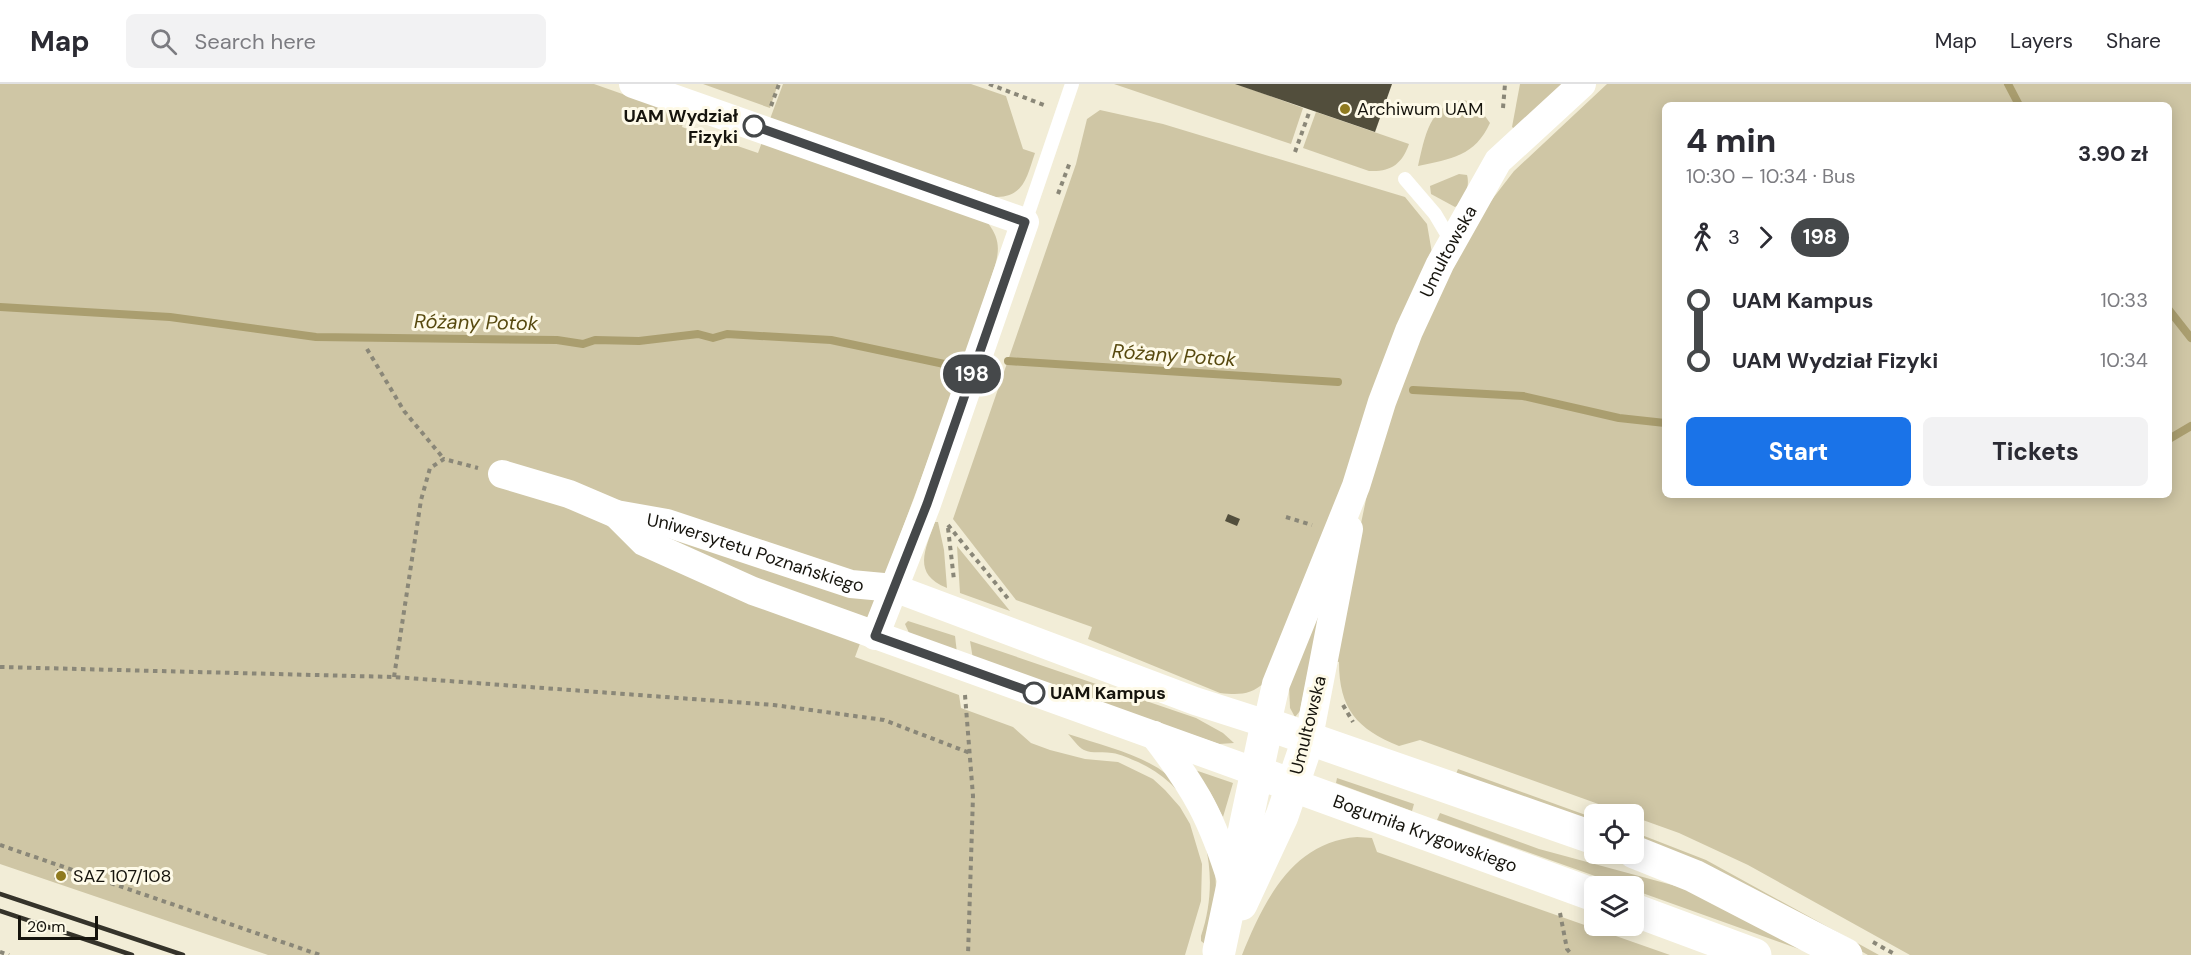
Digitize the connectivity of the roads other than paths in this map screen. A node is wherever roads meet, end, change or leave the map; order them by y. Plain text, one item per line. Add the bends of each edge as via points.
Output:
1 (633, 84) edge
2 (1072, 84) edge
3 (1582, 84) edge
4 (1405, 179) dead end
5 (1025, 222) junction
6 (1451, 242) junction
7 (502, 474) road end
8 (1356, 486) junction
9 (616, 514) junction
10 (894, 588) junction
11 (875, 636) junction
12 (1267, 724) junction
13 (1154, 735) junction
14 (1309, 737) junction
15 (1256, 772) junction
16 (1293, 784) junction
17 (1584, 834) edge
18 (1644, 856) edge
19 (1232, 883) junction
20 (1584, 891) edge
21 (1644, 914) edge
22 (1218, 953) edge
23 (1755, 955) edge
24 (1846, 955) edge

1 - 5 street
2 - 5 lane
3 - 6 street, Umultowska via 1498,161
4 - 6 lane via 1435,214
5 - 10 street
6 - 8 street, Umultowska via 1409,331
7 - 9 street, Uniwersytetu Poznańskiego via 569,494
8 - 12 street, Umultowska via 1276,684
8 - 14 street, Umultowska
9 - 10 street, Uniwersytetu Poznańskiego via 667,524 851,584
9 - 11 street, Uniwersytetu Poznańskiego via 644,542 753,591
10 - 11 street
10 - 12 street, Uniwersytetu Poznańskiego via 1195,701
11 - 13 street, Uniwersytetu Poznańskiego
12 - 14 street, Uniwersytetu Poznańskiego
12 - 15 street, Umultowska
13 - 15 street, Uniwersytetu Poznańskiego
13 - 19 street via 1200,798 1217,834
14 - 16 street, Umultowska
14 - 17 street
15 - 16 street, Bogumiła Krygowskiego
15 - 19 street, Umultowska
16 - 20 street, Bogumiła Krygowskiego
16 - 22 street, Umultowska
18 - 24 street via 1741,898
19 - 22 street, Umultowska
21 - 23 street

